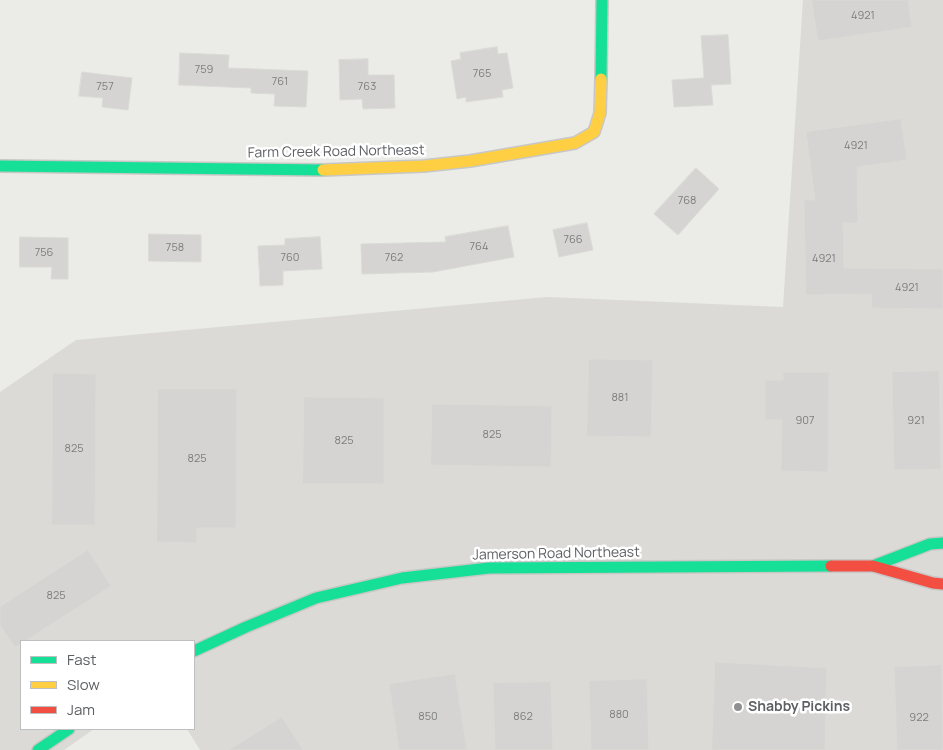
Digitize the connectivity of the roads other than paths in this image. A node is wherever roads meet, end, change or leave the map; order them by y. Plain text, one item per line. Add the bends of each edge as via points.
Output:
1 (602, 0) edge
2 (0, 166) edge
3 (943, 543) edge
4 (873, 566) junction
5 (943, 584) edge
6 (195, 651) edge
7 (68, 730) edge
8 (38, 750) edge

1 - 2 street, Farm Creek Road Northeast via 600,113 594,132 575,143 470,161 365,169
3 - 4 street, Jamerson Road Northeast via 930,544
4 - 5 street, Jamerson Road Northeast
4 - 6 street, Jamerson Road Northeast via 489,568 402,578 316,598
7 - 8 street

